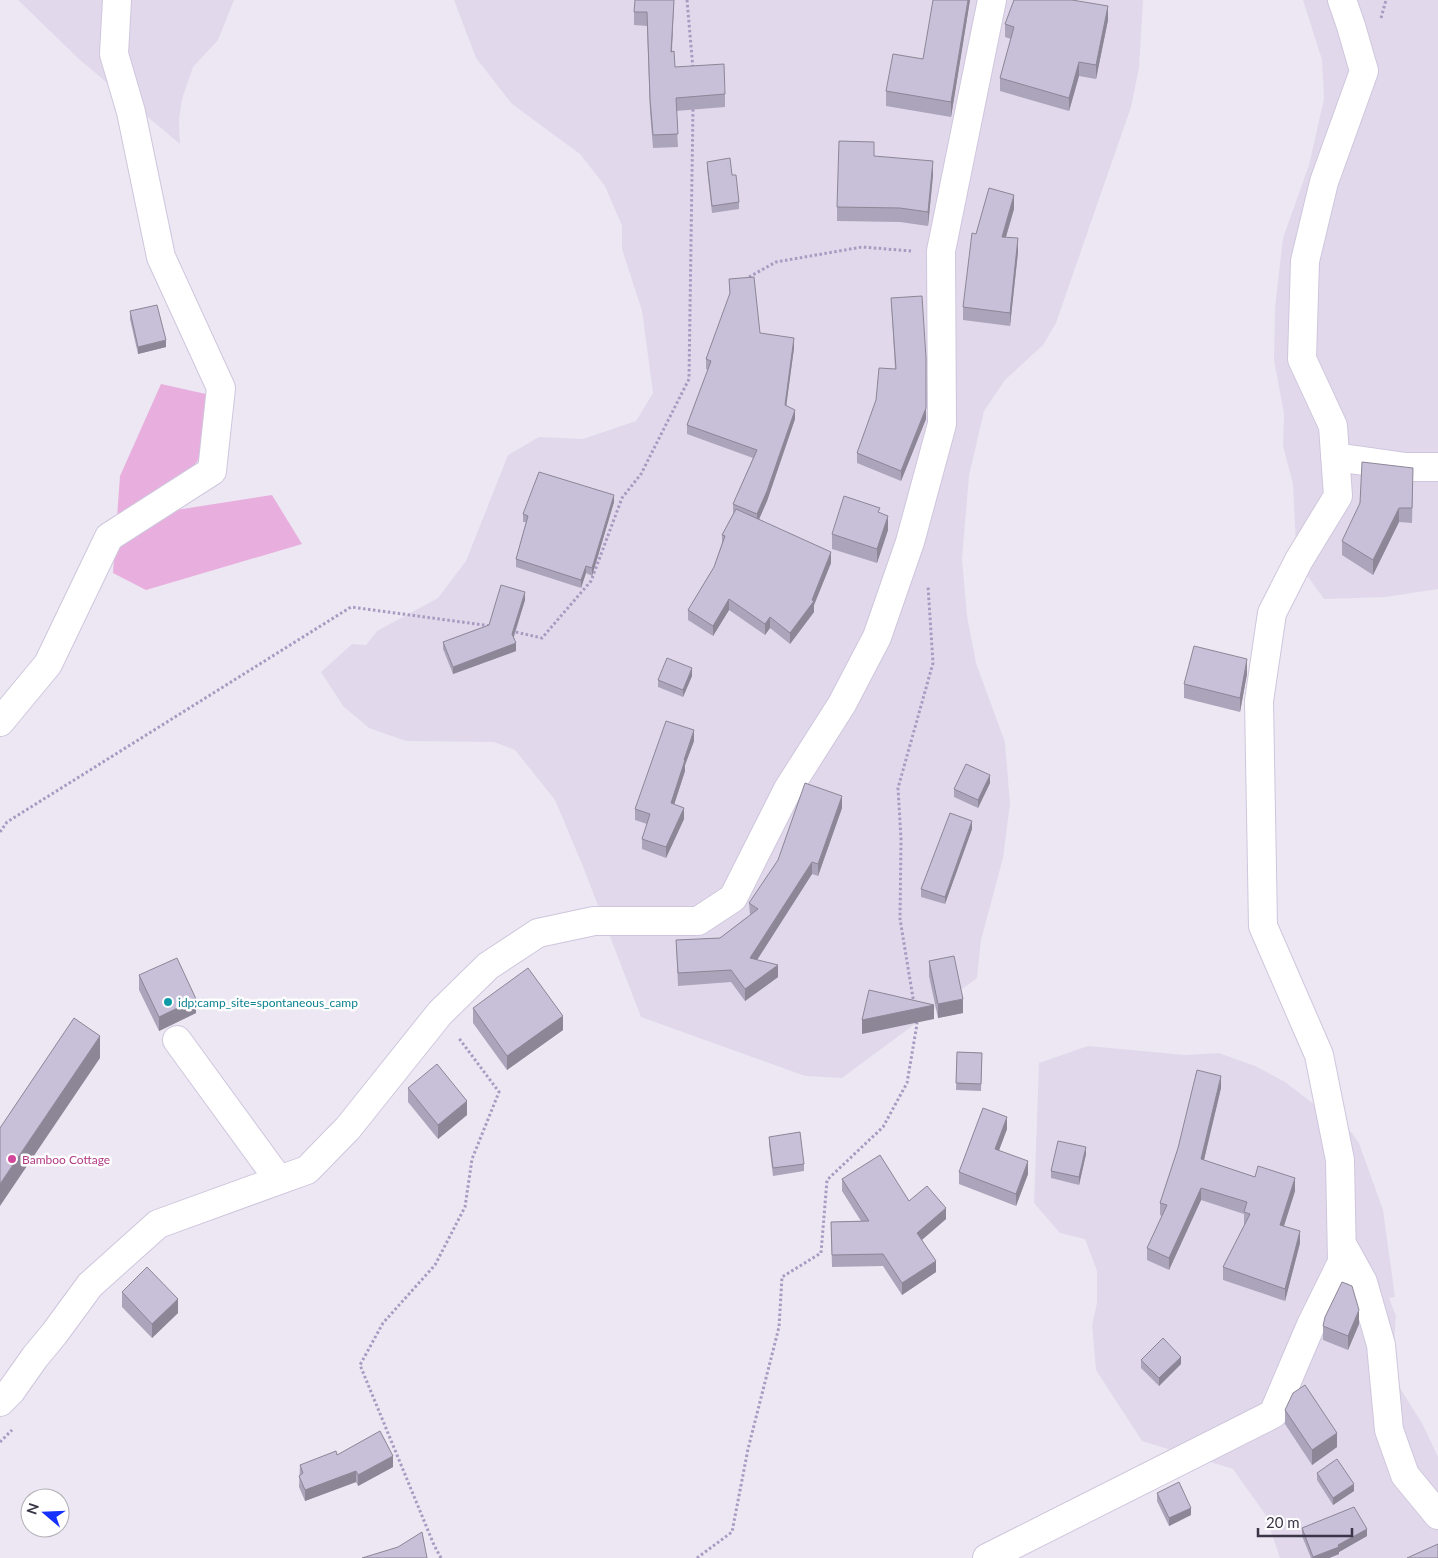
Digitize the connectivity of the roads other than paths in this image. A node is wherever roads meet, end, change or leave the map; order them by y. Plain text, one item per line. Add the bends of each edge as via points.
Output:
1 (116, 0) edge
2 (992, 0) edge
3 (1342, 0) edge
4 (1335, 457) junction
5 (1438, 467) edge
6 (0, 722) edge
7 (177, 1040) dead end
8 (278, 1180) junction
9 (1342, 1244) junction
10 (0, 1402) edge
11 (1438, 1515) edge
12 (987, 1558) edge

1 - 6 street via 114,54 131,112 161,257 221,388 212,471 109,537 48,664
2 - 8 street via 941,251 942,424 910,542 877,637 842,704 788,789 733,898 698,921 594,921 538,933 488,966 440,1013 348,1128 307,1170
3 - 4 street via 1364,71 1324,182 1305,262 1302,359 1333,426
4 - 5 street via 1406,467
4 - 9 street via 1338,496 1299,560 1272,613 1259,701 1264,926 1319,1055 1340,1160
7 - 8 street
8 - 10 street via 158,1224 90,1285 12,1392
9 - 11 street via 1362,1282 1381,1345 1389,1430 1405,1475
9 - 12 street via 1342,1262 1273,1414

